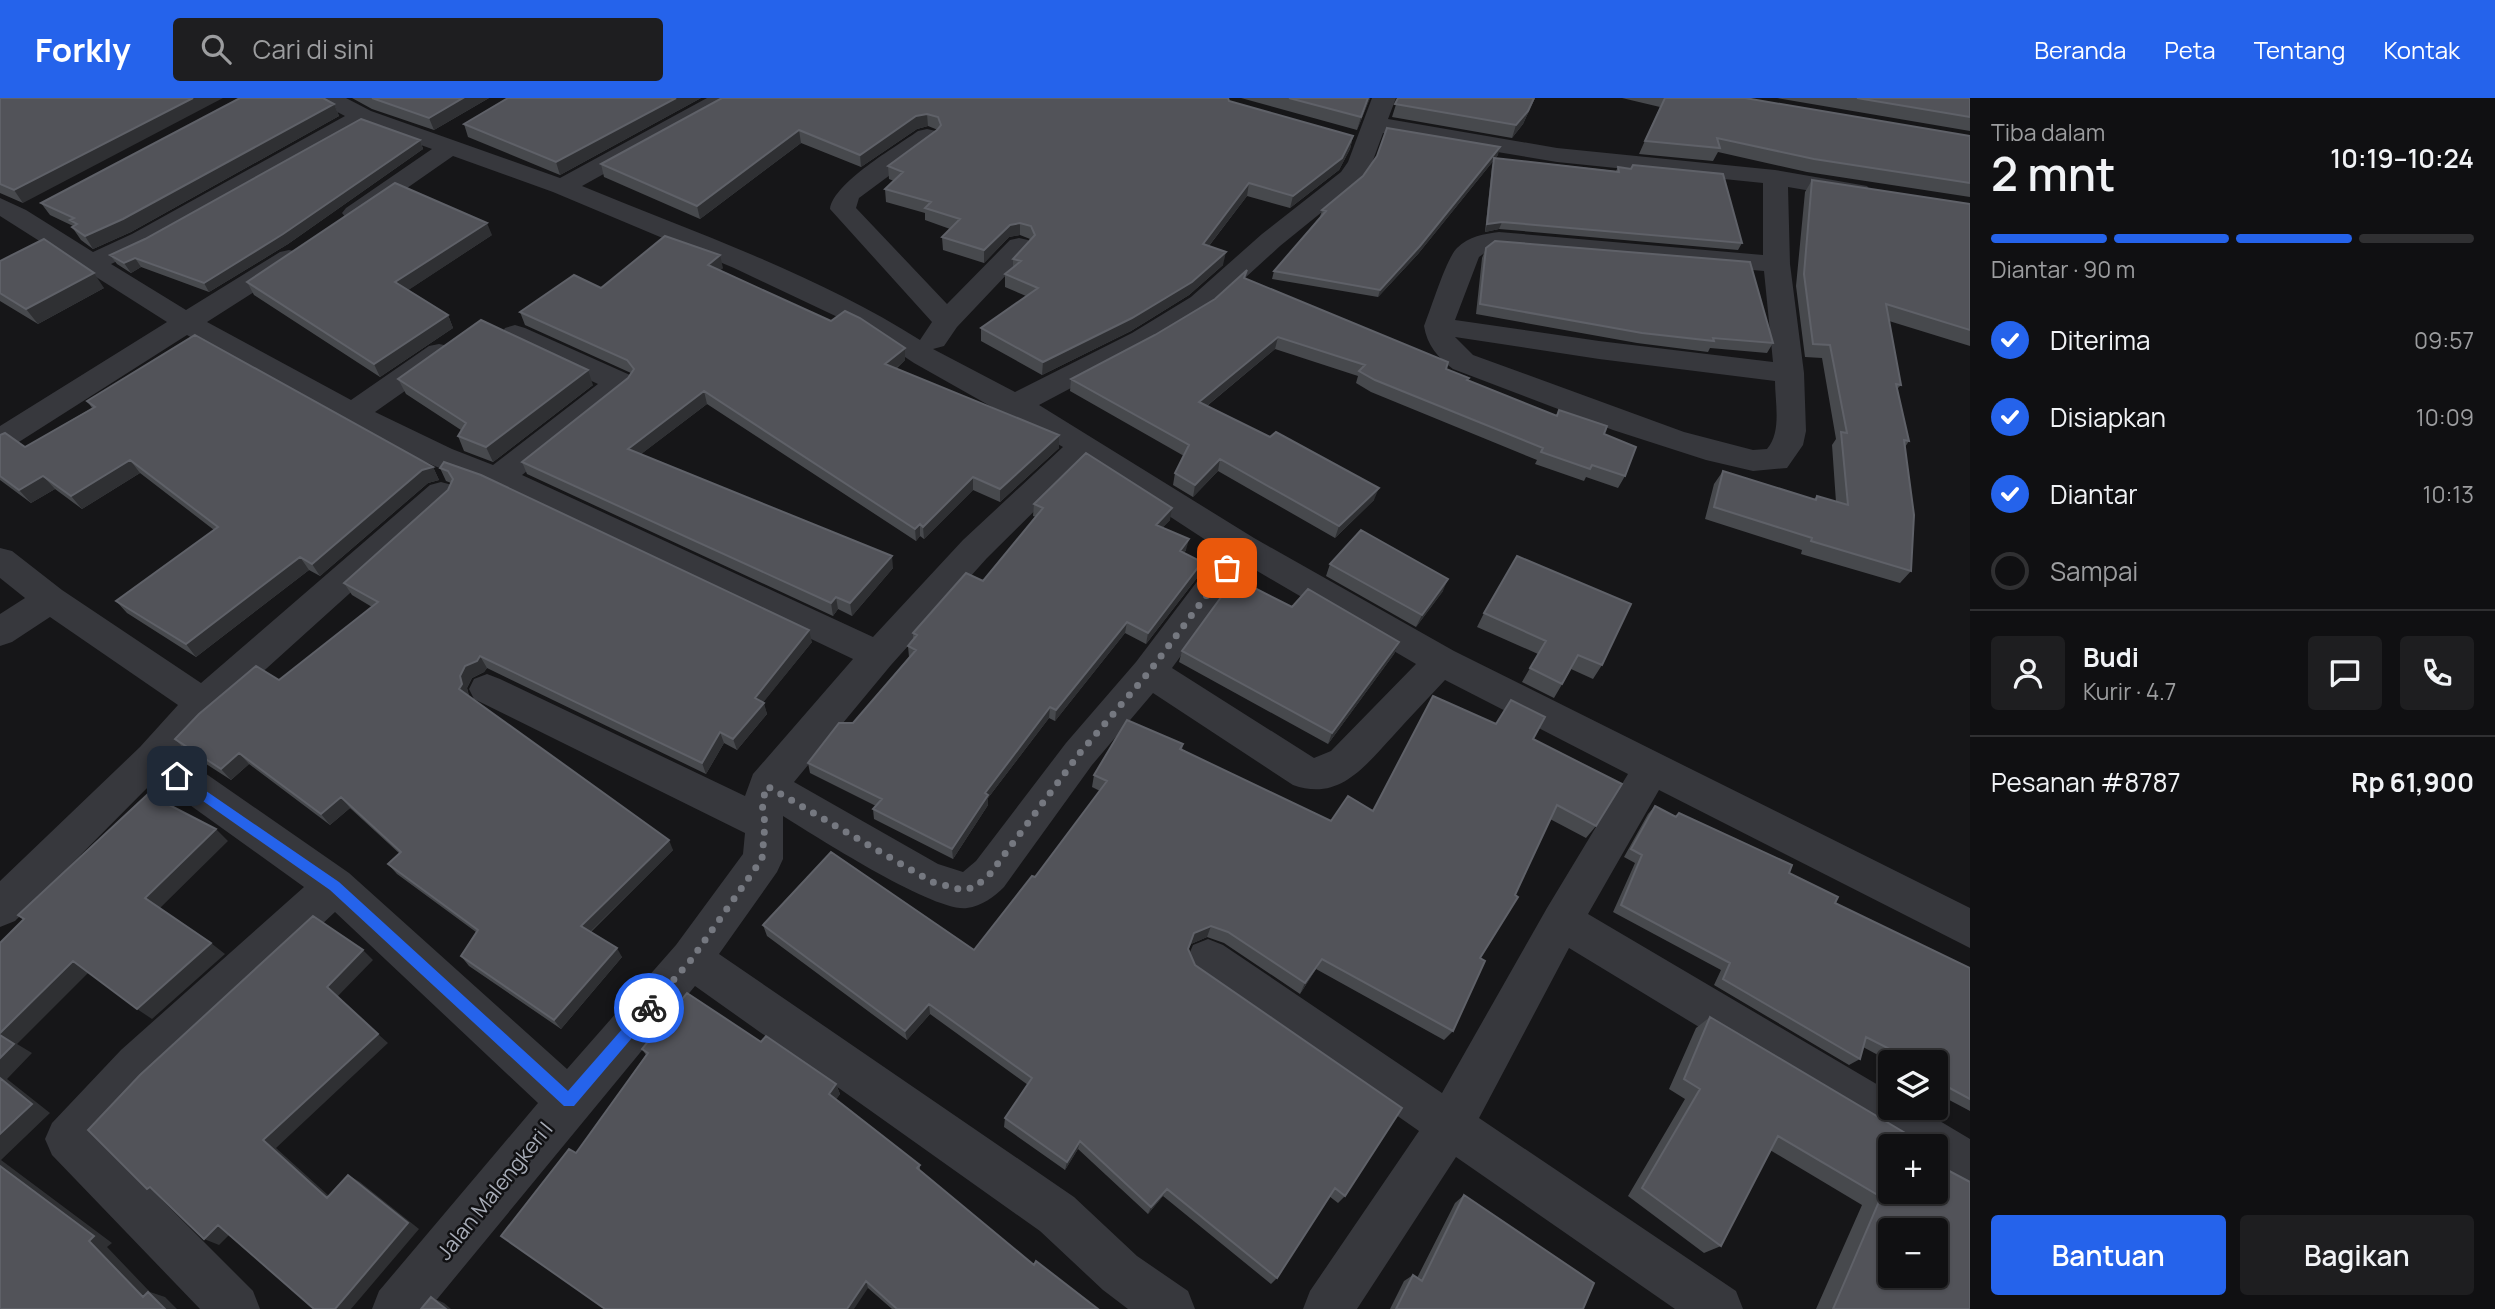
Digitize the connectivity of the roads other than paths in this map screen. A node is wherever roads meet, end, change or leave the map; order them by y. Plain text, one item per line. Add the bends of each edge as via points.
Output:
1 (724, 98) edge
2 (1384, 98) edge
3 (331, 99) edge
4 (363, 116) junction
5 (1371, 133) junction
6 (1342, 135) edge
7 (927, 136) edge
8 (447, 140) junction
9 (1775, 177) junction
10 (562, 187) junction
11 (1885, 195) edge
12 (44, 204) edge
13 (10, 211) edge
14 (56, 237) junction
15 (1019, 246) dead end
16 (22, 253) edge
17 (90, 264) junction
18 (1777, 264) junction
19 (947, 321) junction
20 (184, 322) junction
21 (1438, 326) junction
22 (515, 334) edge
23 (461, 338) edge
24 (924, 356) junction
25 (1789, 373) junction
26 (1016, 404) junction
27 (352, 414) junction
28 (0, 440) edge
29 (1082, 446) junction
30 (498, 477) junction
31 (441, 493) edge
32 (1242, 547) junction
33 (0, 560) edge
34 (50, 599) junction
35 (0, 632) edge
36 (877, 654) junction
37 (1441, 661) junction
38 (1149, 672) junction
39 (487, 689) dead end
40 (204, 703) junction
41 (153, 758) junction
42 (1651, 769) junction
43 (767, 786) junction
44 (765, 824) junction
45 (335, 886) junction
46 (0, 908) edge
47 (1562, 921) junction
48 (1970, 929) edge
49 (1208, 959) dead end
50 (691, 960) junction
51 (569, 1101) junction
52 (1450, 1125) junction
53 (1970, 1165) edge
54 (235, 1309) edge
55 (397, 1309) edge
56 (1170, 1309) edge
57 (1328, 1309) edge
58 (1718, 1309) edge

1 - 10 street
2 - 5 street
3 - 4 street
4 - 8 street
4 - 17 street
5 - 6 street
5 - 9 street
5 - 26 street via 1350,177 1201,303
7 - 19 street via 850,193 843,209
8 - 10 street
8 - 20 street via 320,237
9 - 11 street
9 - 18 street
10 - 24 street via 744,262 873,323
12 - 13 street
13 - 14 street
14 - 16 street
14 - 17 street
15 - 19 street
17 - 20 street
18 - 21 street via 1483,242 1467,253
18 - 25 street
19 - 24 street
20 - 27 street
20 - 28 street
21 - 25 street
21 - 25 street via 1439,339 1463,362 1642,428 1759,463 1776,460 1788,445
22 - 30 street via 620,382
23 - 27 street
24 - 26 street
26 - 29 street
27 - 30 street via 469,469
29 - 32 street
29 - 36 street via 975,549
30 - 36 street
31 - 40 street
32 - 37 street
32 - 38 street
33 - 34 street
34 - 35 street
34 - 40 street
36 - 43 street
37 - 38 street via 1344,762 1327,773 1313,775
37 - 42 street
38 - 43 street via 975,887 963,890 932,882
39 - 44 street
40 - 41 street
41 - 45 street
41 - 46 street
42 - 47 street
42 - 48 street
43 - 44 street, Jalan Malengkeri I via 762,803
44 - 50 street, Jalan Malengkeri I via 762,859
45 - 51 street
45 - 54 street via 137,1066 68,1139
47 - 52 street
47 - 53 street
49 - 52 street
50 - 51 street, Jalan Malengkeri I
50 - 56 street via 1057,1214 1120,1273
51 - 55 street, Jalan Malengkeri I
52 - 57 street
52 - 58 street

